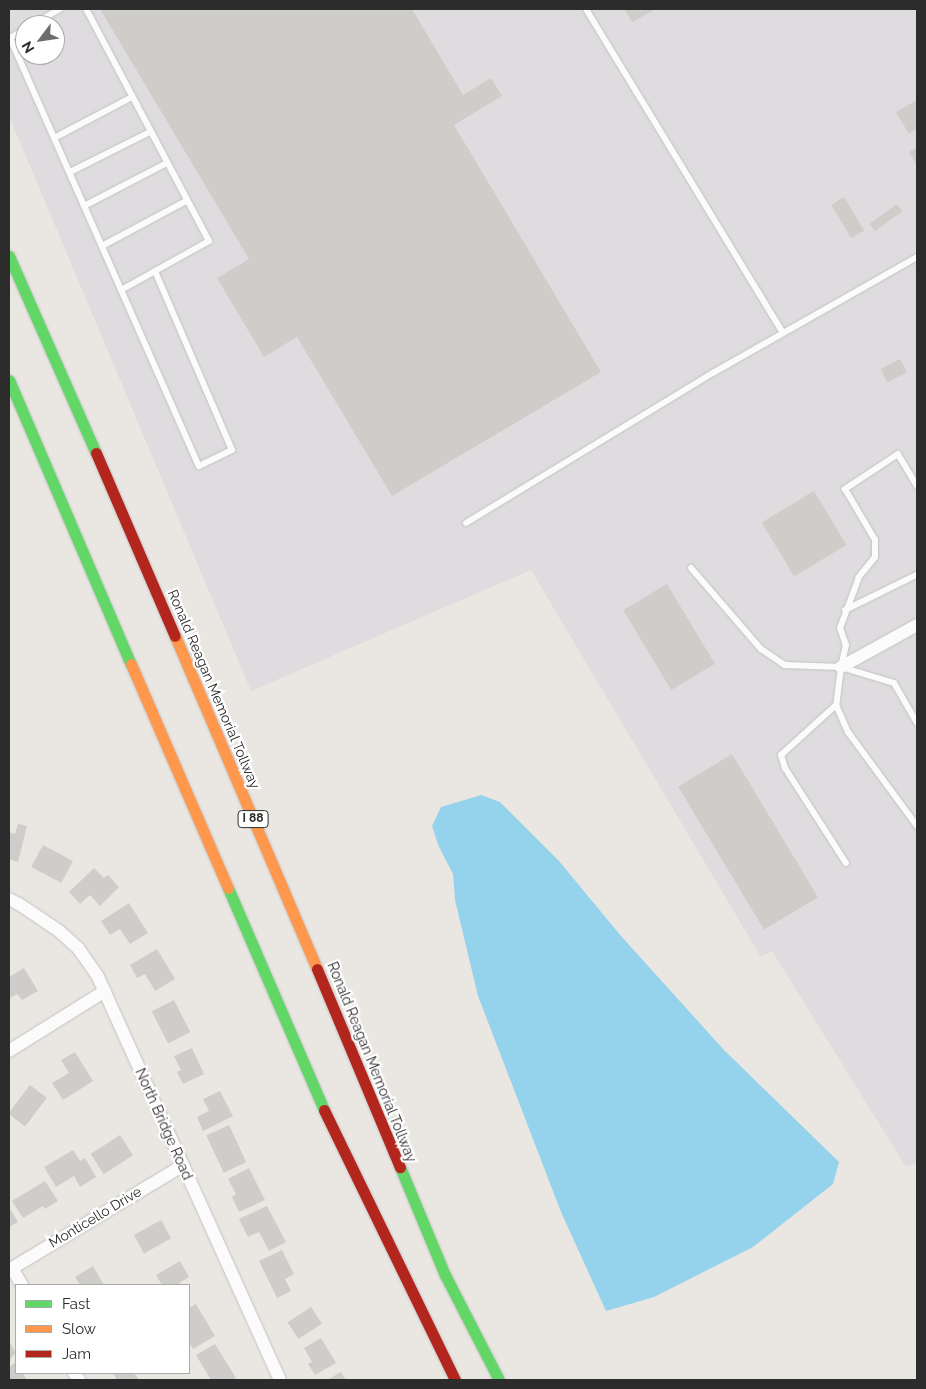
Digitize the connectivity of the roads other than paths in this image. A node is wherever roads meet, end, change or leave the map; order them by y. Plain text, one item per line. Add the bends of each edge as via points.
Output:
1 (86, 9) edge
2 (586, 9) edge
3 (15, 35) edge
4 (15, 49) edge
5 (22, 65) edge
6 (132, 97) junction
7 (150, 132) junction
8 (54, 138) junction
9 (166, 164) junction
10 (70, 172) junction
11 (186, 201) junction
12 (84, 206) junction
13 (102, 246) junction
14 (9, 256) edge
15 (917, 257) edge
16 (155, 271) junction
17 (121, 290) junction
18 (783, 333) junction
19 (9, 380) edge
20 (917, 486) edge
21 (466, 523) dead end
22 (691, 568) dead end
23 (916, 575) dead end
24 (845, 610) junction
25 (917, 625) edge
26 (841, 667) junction
27 (836, 705) junction
28 (917, 723) edge
29 (917, 826) edge
30 (846, 863) dead end
31 (9, 900) edge
32 (105, 991) junction
33 (9, 1051) edge
34 (182, 1166) junction
35 (10, 1269) edge
36 (21, 1284) edge
37 (280, 1380) edge
38 (455, 1380) edge
39 (499, 1380) edge

1 - 6 lane
2 - 18 lane
3 - 4 lane via 10,38
5 - 8 lane
6 - 7 lane
6 - 8 lane
7 - 9 lane
7 - 10 lane
8 - 10 lane
9 - 11 lane
9 - 12 lane
10 - 12 lane
11 - 13 lane
11 - 16 lane via 209,241
12 - 13 lane
13 - 17 lane
14 - 39 highway, Ronald Reagan Memorial Tollway / I 88 via 316,966 445,1275
15 - 18 lane
16 - 17 lane
16 - 17 lane via 232,450 199,466
18 - 21 lane
19 - 38 highway via 334,1133
20 - 24 lane via 898,454 845,488 875,540 874,557 859,577
22 - 26 lane via 761,649 785,665
23 - 24 lane
24 - 26 lane via 840,628 846,645
25 - 26 street
26 - 27 lane
26 - 28 lane via 894,683
27 - 29 lane via 848,732
27 - 30 lane via 781,755 785,768
31 - 32 street, North Bridge Road via 48,922 65,937 85,959
32 - 33 street
32 - 34 street, North Bridge Road
34 - 35 street, Monticello Drive
34 - 37 street, North Bridge Road
35 - 36 street

